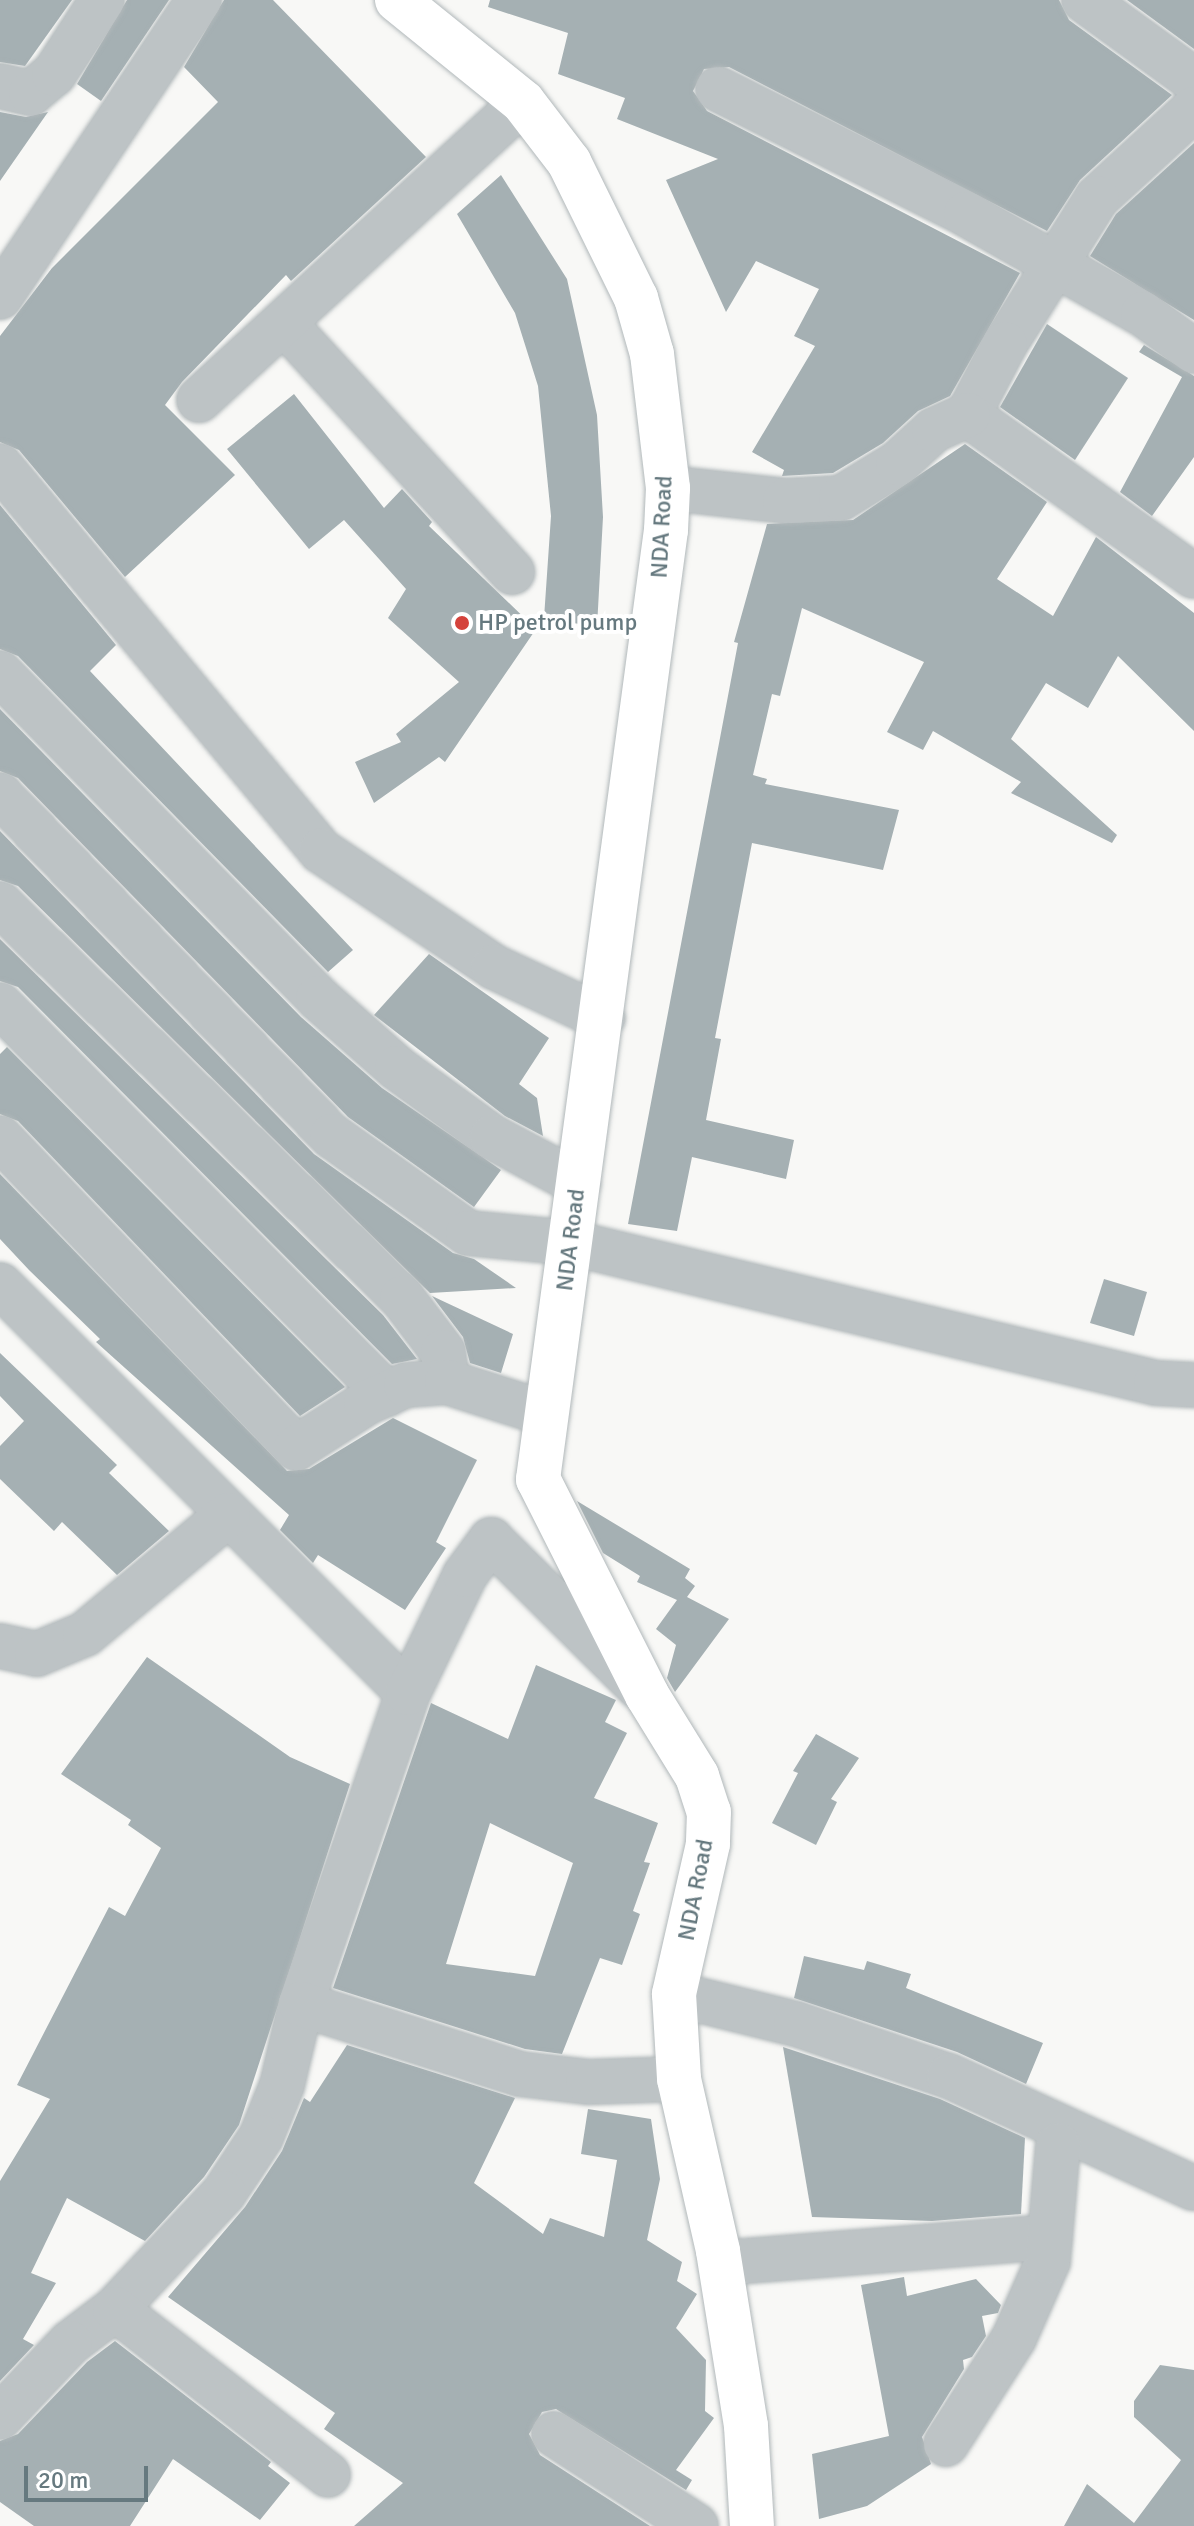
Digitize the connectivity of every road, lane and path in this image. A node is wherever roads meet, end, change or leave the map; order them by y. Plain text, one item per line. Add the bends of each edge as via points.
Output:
1 (102, 0) edge
2 (199, 0) edge
3 (397, 0) edge
4 (1084, 0) edge
5 (1194, 80) edge
6 (0, 86) edge
7 (718, 89) dead end
8 (523, 102) junction
9 (1194, 109) edge
10 (1055, 265) junction
11 (6, 277) edge
12 (284, 323) junction
13 (1194, 351) edge
14 (199, 400) dead end
15 (968, 415) junction
16 (0, 466) edge
17 (668, 488) junction
18 (512, 572) dead end
19 (1194, 576) edge
20 (0, 673) edge
21 (0, 795) edge
22 (0, 904) edge
23 (0, 1005) edge
24 (603, 1018) junction
25 (0, 1138) edge
26 (578, 1183) junction
27 (572, 1243) junction
28 (0, 1285) edge
29 (447, 1382) junction
30 (1194, 1385) edge
31 (387, 1394) junction
32 (547, 1414) junction
33 (228, 1515) junction
34 (0, 1646) edge
35 (408, 1693) junction
36 (647, 1695) junction
37 (674, 1994) junction
38 (301, 2004) junction
39 (679, 2079) junction
40 (1058, 2145) dead end
41 (1194, 2188) edge
42 (1050, 2237) junction
43 (720, 2263) junction
44 (115, 2309) junction
45 (0, 2417) edge
46 (554, 2434) dead end
47 (946, 2444) dead end
48 (328, 2475) dead end
49 (696, 2526) edge
50 (752, 2526) edge

1 - 6 street via 54,74 31,93
2 - 11 street
3 - 8 main road, NDA Road
4 - 5 street
7 - 10 street
8 - 12 street
8 - 17 main road, NDA Road via 569,162 636,298 652,354
9 - 10 street via 1097,198
10 - 13 street via 1143,314
10 - 15 street
12 - 14 street
12 - 18 street
15 - 17 street via 934,430 898,463 841,498 785,501
15 - 19 street
16 - 24 street via 321,851 494,967
17 - 24 main road, NDA Road
20 - 26 street via 318,998 397,1068 492,1137
21 - 27 street via 332,1136 468,1233
22 - 29 street via 402,1298 443,1352
23 - 31 street
24 - 26 main road, NDA Road
25 - 31 street via 296,1448
26 - 27 main road, NDA Road
27 - 30 street via 1156,1383
27 - 32 main road, NDA Road
28 - 33 street
29 - 31 street via 406,1385
29 - 32 street
32 - 36 main road, NDA Road via 538,1479
33 - 34 street via 85,1634 37,1654
33 - 35 street
35 - 36 street via 465,1575 491,1540
35 - 38 street
36 - 37 main road, NDA Road via 697,1776 709,1812 708,1844
37 - 39 main road, NDA Road
37 - 41 street via 796,2024 949,2076
38 - 39 street via 520,2074 588,2082
38 - 44 street via 282,2085 261,2137 224,2193
39 - 43 main road, NDA Road
40 - 42 street
42 - 43 street
42 - 47 street via 1048,2261 1014,2338
43 - 50 main road, NDA Road via 746,2426
44 - 45 street via 70,2343
44 - 48 street
46 - 49 street

